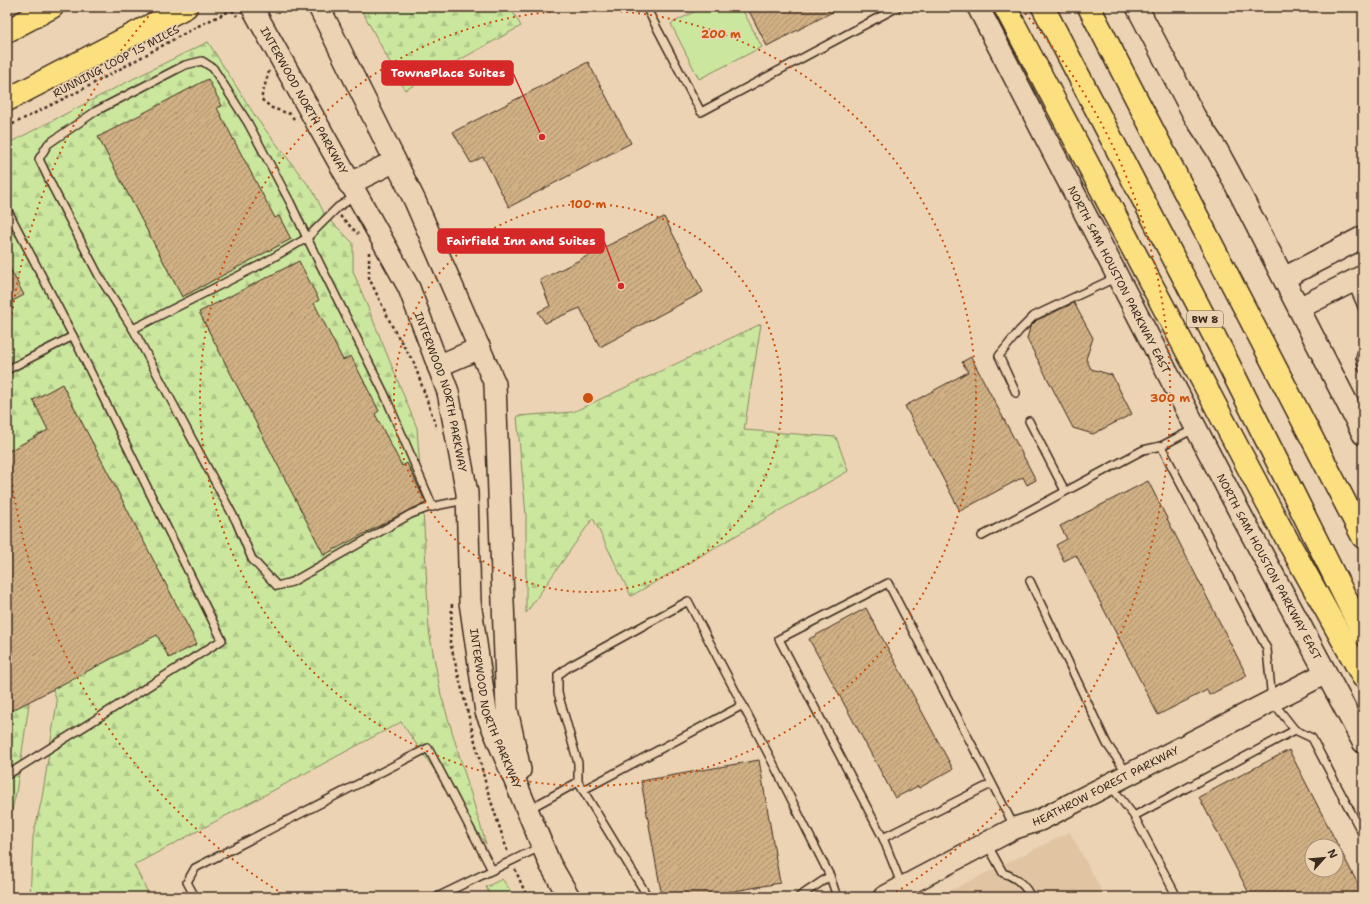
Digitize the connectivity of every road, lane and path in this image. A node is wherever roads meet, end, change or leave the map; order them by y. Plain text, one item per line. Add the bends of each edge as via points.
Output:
1 (52, 7) edge
2 (186, 7) edge
3 (319, 7) edge
4 (646, 7) edge
5 (898, 7) edge
6 (978, 7) edge
7 (1005, 7) edge
8 (1043, 7) edge
9 (1089, 7) edge
10 (1137, 7) edge
11 (239, 8) edge
12 (7, 31) edge
13 (7, 100) edge
14 (7, 127) edge
15 (395, 161) junction
16 (353, 190) junction
17 (7, 209) edge
18 (1363, 237) edge
19 (307, 238) junction
20 (1117, 277) junction
21 (1284, 278) junction
22 (1357, 279) edge
23 (1300, 308) junction
24 (1363, 309) edge
25 (133, 329) junction
26 (73, 336) junction
27 (480, 348) junction
28 (1363, 349) edge
29 (438, 366) junction
30 (1363, 369) edge
31 (7, 370) edge
32 (1016, 393) dead end
33 (1029, 421) dead end
34 (1196, 428) junction
35 (1363, 434) edge
36 (1161, 446) junction
37 (1065, 491) junction
38 (468, 499) junction
39 (433, 506) junction
40 (982, 536) dead end
41 (1363, 537) edge
42 (1030, 581) dead end
43 (1363, 633) edge
44 (1326, 673) junction
45 (1363, 677) edge
46 (1272, 701) junction
47 (743, 705) junction
48 (1295, 730) junction
49 (1363, 742) edge
50 (7, 775) edge
51 (1128, 775) junction
52 (578, 782) junction
53 (991, 784) junction
54 (1109, 785) junction
55 (583, 790) junction
56 (527, 810) junction
57 (1134, 816) junction
58 (1016, 828) junction
59 (1363, 835) edge
60 (883, 838) junction
61 (987, 843) junction
62 (542, 846) junction
63 (492, 870) junction
64 (830, 876) junction
65 (909, 889) edge
66 (195, 897) edge
67 (437, 897) edge
68 (569, 897) edge
69 (648, 897) edge
70 (799, 897) edge
71 (838, 897) edge
72 (884, 897) edge
73 (1032, 897) edge
74 (1177, 897) edge

1 - 12 main road
2 - 13 main road
3 - 15 street, INTERWOOD NORTH PARKWAY
4 - 5 lane via 702,112
6 - 20 street, NORTH SAM HOUSTON PARKWAY EAST
7 - 45 main road via 1267,503
8 - 43 main road, BW 8 via 1222,351
9 - 41 main road
10 - 21 street via 1195,117 1217,150
11 - 14 path, RUNNING LOOP 1.5 MILES via 198,26 89,86
11 - 16 street, INTERWOOD NORTH PARKWAY
15 - 16 street
15 - 27 street, INTERWOOD NORTH PARKWAY
16 - 19 lane
16 - 29 street, INTERWOOD NORTH PARKWAY via 409,288
17 - 26 lane
18 - 21 street
19 - 25 lane
19 - 25 lane via 248,123 213,68 202,61 185,65 96,111 48,144 39,159 99,276
19 - 39 lane via 384,392
20 - 32 lane via 1034,316 1004,348 999,356
20 - 34 street, NORTH SAM HOUSTON PARKWAY EAST
21 - 23 street
22 - 23 street
22 - 24 lane
23 - 35 street
25 - 39 lane via 236,521 252,559 277,586 292,582 381,530
26 - 31 lane
26 - 50 lane via 222,640
27 - 29 street
27 - 56 street, INTERWOOD NORTH PARKWAY via 495,384 507,710
28 - 30 lane via 1360,357
29 - 38 street, INTERWOOD NORTH PARKWAY via 448,392
33 - 37 lane
34 - 36 lane
34 - 44 street, NORTH SAM HOUSTON PARKWAY EAST
36 - 37 lane via 1142,450
36 - 46 lane via 1267,649
37 - 40 lane
38 - 39 lane
38 - 56 street, INTERWOOD NORTH PARKWAY via 470,602 486,712
42 - 51 lane via 1107,744
44 - 46 street, HEATHROW FOREST PARKWAY
44 - 49 street, NORTH SAM HOUSTON PARKWAY EAST
46 - 48 lane
46 - 51 street, HEATHROW FOREST PARKWAY
47 - 52 lane via 688,601 558,675 558,693 578,763
47 - 55 lane
47 - 64 lane
48 - 57 lane
48 - 59 lane via 1312,738
51 - 54 street, HEATHROW FOREST PARKWAY
52 - 55 lane
52 - 56 lane
53 - 58 lane
53 - 60 lane
53 - 60 lane via 888,583 779,640
54 - 57 lane
54 - 58 street, HEATHROW FOREST PARKWAY via 1040,820
55 - 69 lane
56 - 62 street, INTERWOOD NORTH PARKWAY
57 - 74 lane
58 - 61 street, HEATHROW FOREST PARKWAY
60 - 65 lane
61 - 65 street, HEATHROW FOREST PARKWAY
61 - 73 lane via 1003,872 1027,888
62 - 63 lane
62 - 68 street, INTERWOOD NORTH PARKWAY
63 - 66 lane via 428,748 195,868 187,882
63 - 67 lane
64 - 70 lane
64 - 71 lane
65 - 72 street, HEATHROW FOREST PARKWAY

